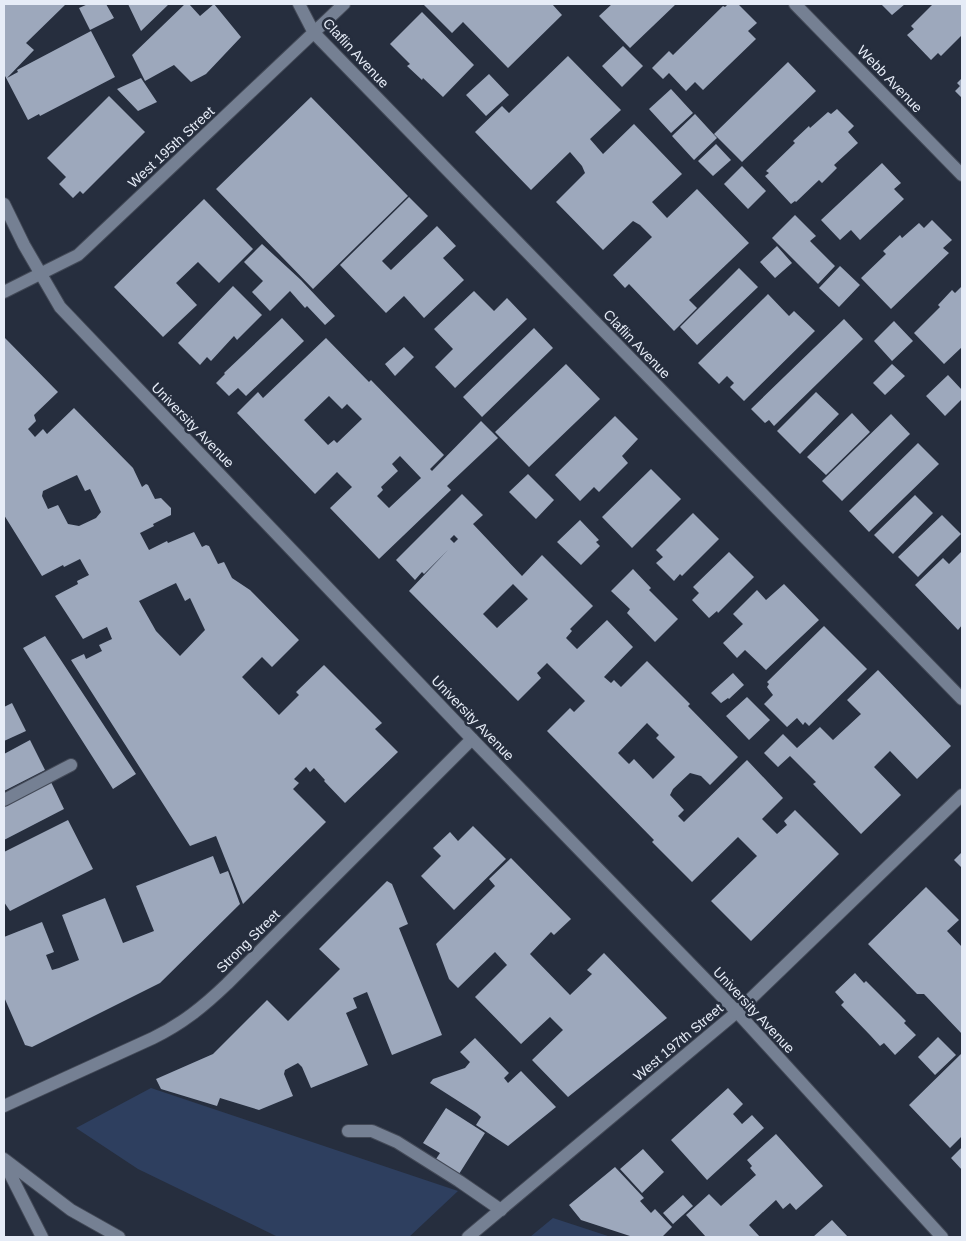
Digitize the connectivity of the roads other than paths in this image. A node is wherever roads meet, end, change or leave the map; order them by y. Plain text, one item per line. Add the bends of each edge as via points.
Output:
1 (299, 4) edge
2 (344, 4) edge
3 (795, 4) edge
4 (314, 33) junction
5 (962, 175) edge
6 (4, 204) edge
7 (41, 274) junction
8 (4, 292) edge
9 (962, 698) edge
10 (472, 739) junction
11 (71, 766) dead end
12 (962, 795) edge
13 (4, 800) edge
14 (738, 1012) junction
15 (4, 1106) edge
16 (348, 1131) dead end
17 (4, 1161) edge
18 (500, 1210) junction
19 (42, 1237) edge
20 (119, 1237) edge
21 (468, 1237) edge
22 (942, 1237) edge

1 - 4 street, Claflin Avenue
2 - 4 street, West 195th Street
3 - 5 street, Webb Avenue
4 - 7 street, West 195th Street via 78,255
4 - 9 street, Claflin Avenue
6 - 7 street, University Avenue
7 - 8 street, West 195th Street
7 - 10 street, University Avenue via 60,307
10 - 14 street, University Avenue
10 - 15 street, Strong Street via 227,984 188,1018 172,1029
11 - 13 street
12 - 14 street, West 197th Street
14 - 18 street, West 197th Street
14 - 22 street, University Avenue
16 - 18 street via 372,1131 397,1142
17 - 19 street
17 - 20 street via 71,1210
18 - 21 street, West 197th Street

